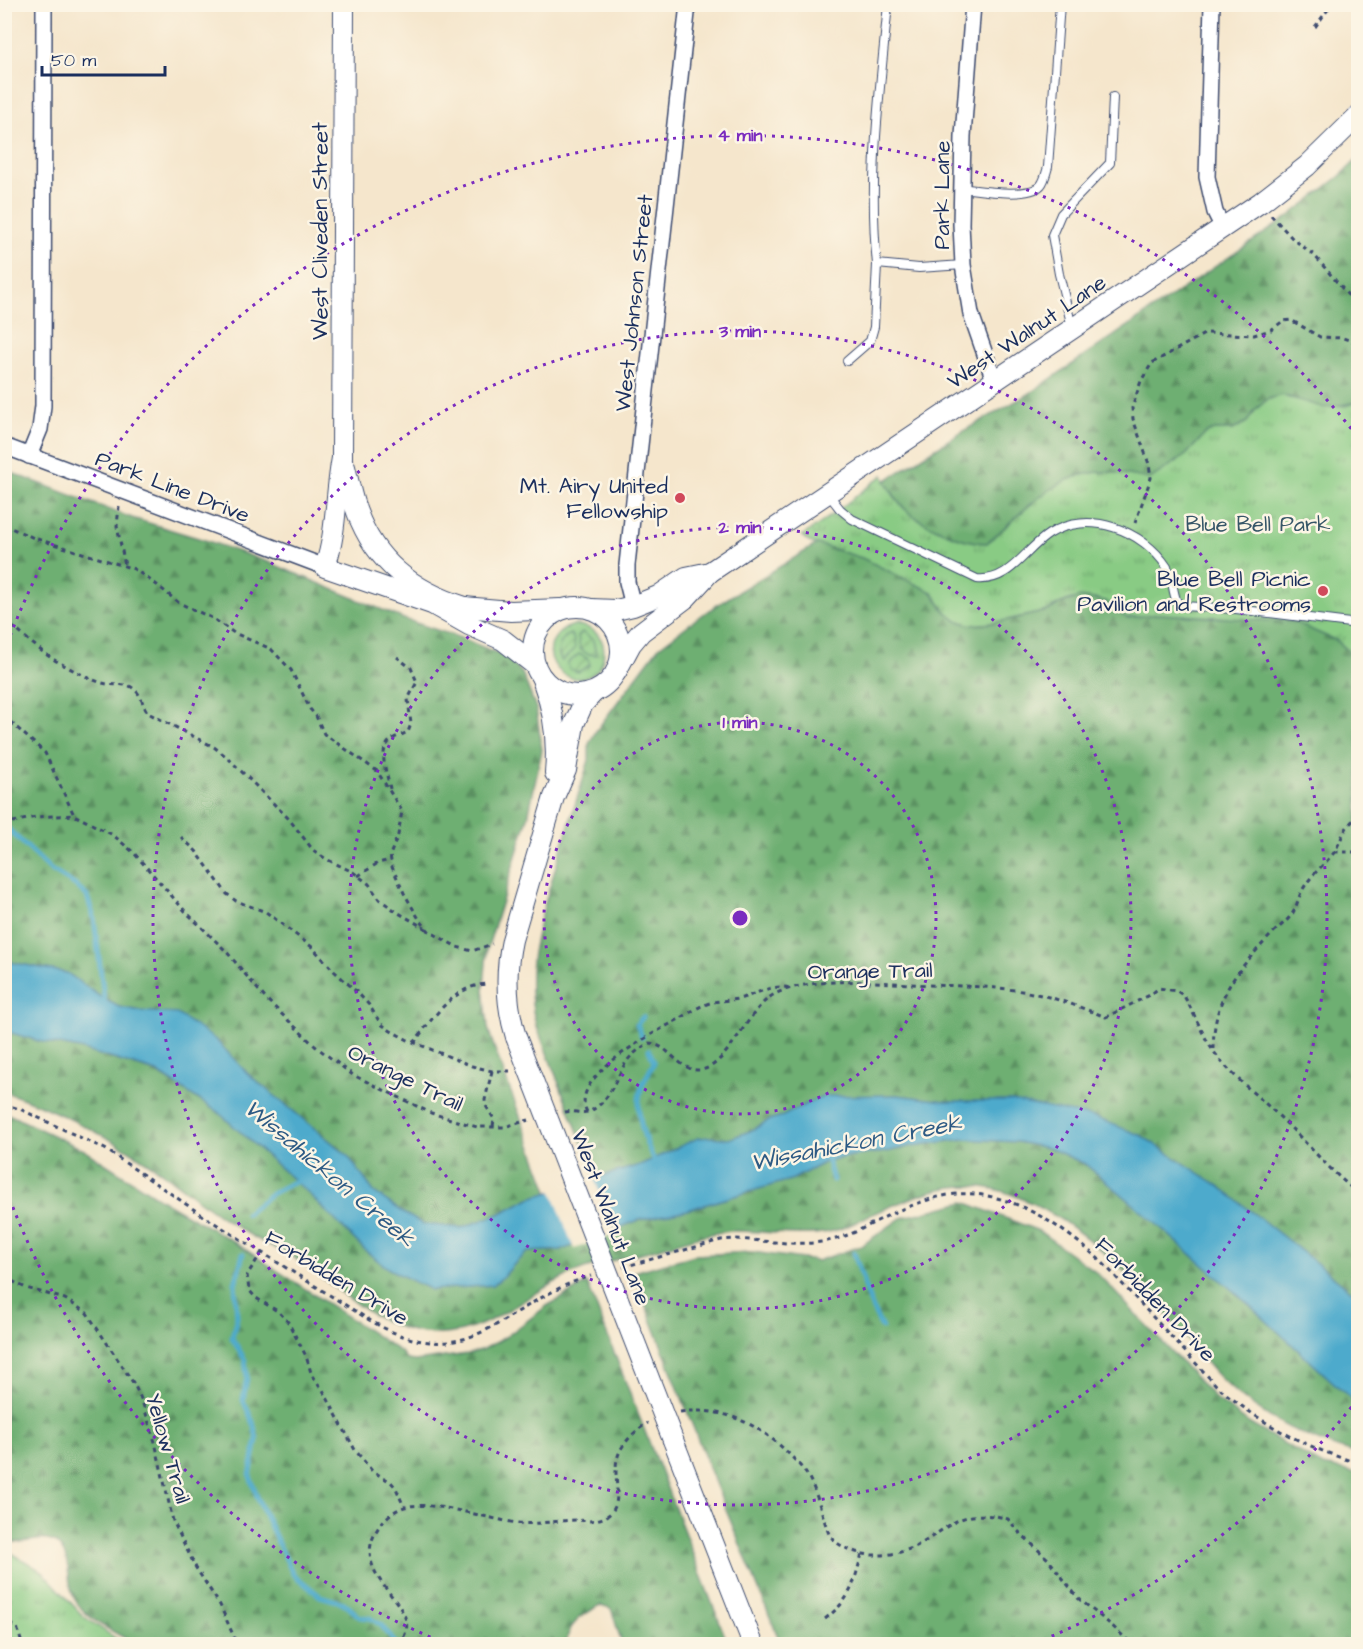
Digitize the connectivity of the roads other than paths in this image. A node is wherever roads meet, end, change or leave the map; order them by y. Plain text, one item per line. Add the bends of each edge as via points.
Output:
1 (44, 4) edge
2 (344, 4) edge
3 (688, 4) edge
4 (888, 4) edge
5 (973, 4) edge
6 (1060, 4) edge
7 (1212, 4) edge
8 (1113, 97) dead end
9 (1359, 116) edge
10 (961, 188) junction
11 (1223, 228) junction
12 (877, 264) junction
13 (963, 265) junction
14 (1073, 328) junction
15 (847, 361) dead end
16 (994, 381) junction
17 (4, 446) edge
18 (29, 456) junction
19 (342, 458) junction
20 (827, 493) junction
21 (325, 567) junction
22 (710, 572) junction
23 (432, 604) junction
24 (633, 606) junction
25 (465, 607) junction
26 (563, 609) junction
27 (591, 609) junction
28 (1359, 624) edge
29 (537, 670) junction
30 (616, 672) junction
31 (594, 692) junction
32 (554, 797) junction
33 (753, 1644) edge

1 - 18 street via 43,406 40,429
2 - 19 street, West Cliveden Street
3 - 24 street, West Johnson Street via 627,565
4 - 12 lane via 877,140
5 - 10 street, Park Lane
6 - 10 lane via 1048,167 1043,183 1035,190 1021,192
7 - 11 street via 1207,177
8 - 14 lane via 1110,163 1061,214 1052,235
9 - 11 street, West Walnut Lane via 1307,166
10 - 13 street, Park Lane
11 - 14 street, West Walnut Lane
12 - 13 lane via 919,268
12 - 15 lane via 870,341
13 - 16 street, Park Lane via 971,314
14 - 16 street, West Walnut Lane
16 - 20 street, West Walnut Lane
17 - 18 street, Park Line Drive
18 - 21 street, Park Line Drive
19 - 21 street, West Cliveden Street via 333,538
19 - 25 street, West Cliveden Street via 357,513 376,547 416,586 436,598
20 - 22 street, West Walnut Lane
20 - 28 lane via 852,519 977,579 1007,572 1042,539 1068,525 1100,524 1131,534 1146,544 1168,568 1177,602 1182,606
21 - 23 street
22 - 24 street, West Walnut Lane via 686,577 658,596
22 - 30 street, West Walnut Lane via 686,598 641,632
23 - 25 street
23 - 29 street via 503,640
24 - 27 street, West Walnut Lane
25 - 26 street via 511,611
26 - 27 street
26 - 29 street via 540,627 533,645
27 - 30 street via 608,619 618,634 621,654
29 - 31 street via 559,692 577,696
29 - 32 street, West Walnut Lane via 554,723
30 - 31 street
31 - 32 street, West Walnut Lane via 578,714 566,770
32 - 33 street, West Walnut Lane, bridge via 508,958 508,994 516,1036

